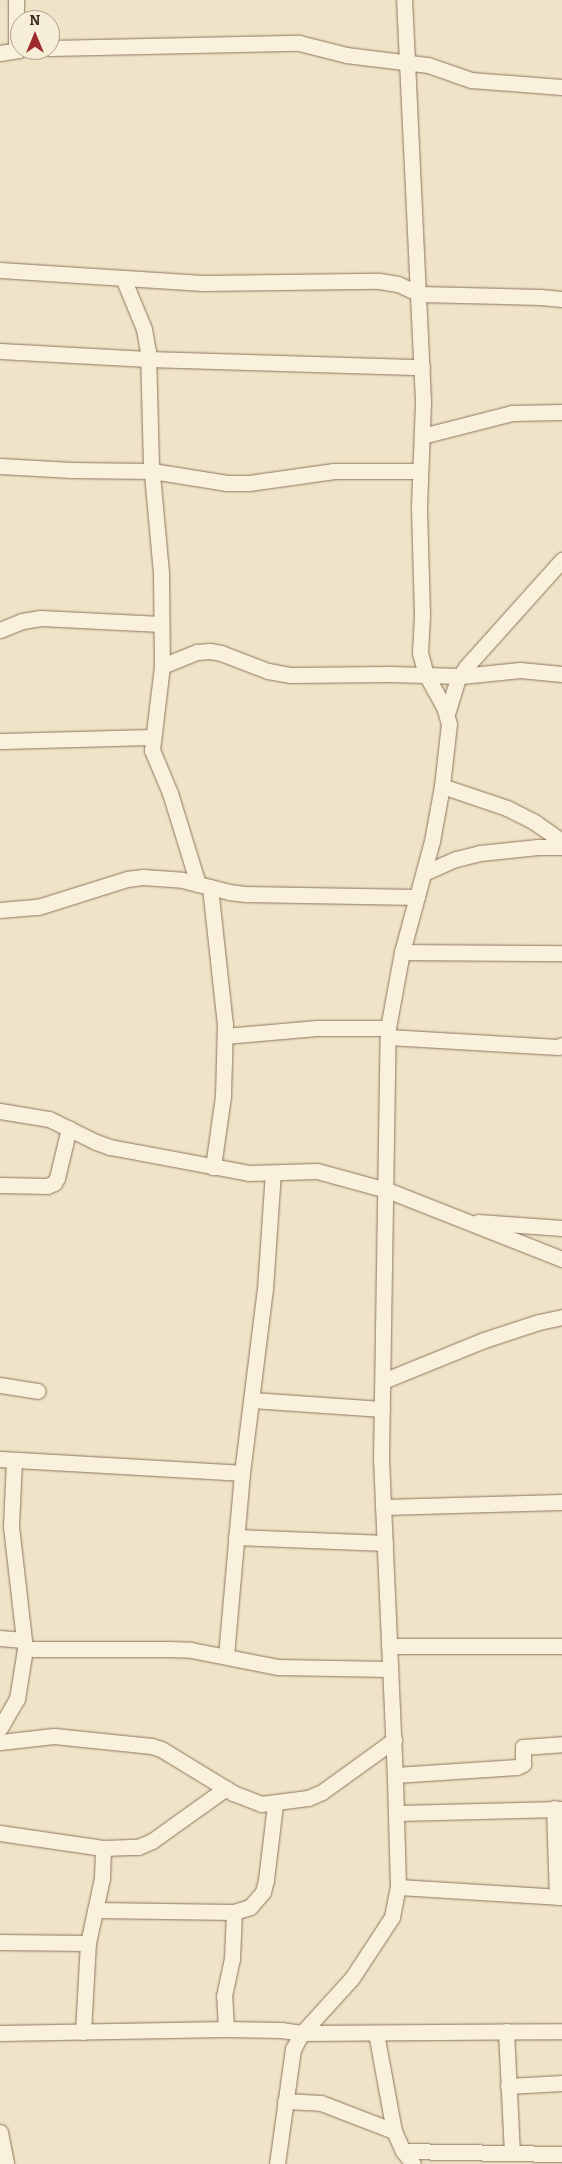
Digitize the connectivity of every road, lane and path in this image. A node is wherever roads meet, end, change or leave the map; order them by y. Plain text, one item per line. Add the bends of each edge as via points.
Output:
1 (404, 0) edge
2 (60, 48) edge
3 (407, 62) junction
4 (562, 86) edge
5 (0, 270) edge
6 (123, 278) junction
7 (419, 294) junction
8 (562, 299) edge
9 (0, 351) edge
10 (148, 359) junction
11 (422, 367) junction
12 (562, 412) edge
13 (422, 436) junction
14 (0, 466) edge
15 (152, 471) junction
16 (420, 471) junction
17 (562, 560) edge
18 (161, 624) junction
19 (0, 630) edge
20 (162, 666) junction
21 (562, 674) edge
22 (426, 675) junction
23 (460, 676) junction
24 (447, 714) junction
25 (153, 737) junction
26 (0, 741) edge
27 (442, 786) junction
28 (562, 841) edge
29 (562, 847) edge
30 (424, 873) junction
31 (204, 886) junction
32 (417, 897) junction
33 (0, 910) edge
34 (402, 952) junction
35 (562, 953) edge
36 (388, 1032) junction
37 (225, 1036) junction
38 (562, 1045) edge
39 (0, 1111) edge
40 (69, 1128) junction
41 (213, 1166) junction
42 (273, 1173) junction
43 (0, 1185) edge
44 (387, 1190) junction
45 (462, 1221) junction
46 (562, 1228) edge
47 (562, 1259) edge
48 (562, 1317) edge
49 (383, 1380) junction
50 (0, 1385) edge
51 (38, 1391) dead end
52 (252, 1400) junction
53 (382, 1409) junction
54 (7, 1460) edge
55 (242, 1473) junction
56 (562, 1502) edge
57 (383, 1507) junction
58 (236, 1537) junction
59 (385, 1543) junction
60 (0, 1638) edge
61 (24, 1644) junction
62 (389, 1646) junction
63 (562, 1646) edge
64 (226, 1656) junction
65 (390, 1669) junction
66 (0, 1728) edge
67 (394, 1740) junction
68 (0, 1742) edge
69 (562, 1744) edge
70 (395, 1775) junction
71 (226, 1788) junction
72 (275, 1804) junction
73 (558, 1809) edge
74 (396, 1813) junction
75 (0, 1833) edge
76 (103, 1848) junction
77 (398, 1887) junction
78 (560, 1897) edge
79 (95, 1910) junction
80 (234, 1912) junction
81 (0, 1942) edge
82 (88, 1943) junction
83 (226, 2029) junction
84 (562, 2030) edge
85 (506, 2031) junction
86 (83, 2032) junction
87 (0, 2033) edge
88 (302, 2033) junction
89 (376, 2033) junction
90 (562, 2083) edge
91 (508, 2086) junction
92 (285, 2101) junction
93 (394, 2131) junction
94 (0, 2132) edge
95 (403, 2151) junction
96 (512, 2153) junction
97 (562, 2154) edge
98 (6, 2164) edge
99 (277, 2164) edge
100 (413, 2164) edge

1 - 3 street
2 - 3 street via 299,42 346,55
3 - 4 street via 428,65 471,80
3 - 7 street
5 - 6 street
6 - 7 street via 244,284 379,281 398,284
6 - 10 street via 144,329
7 - 8 street
7 - 11 street
9 - 10 street
10 - 11 street
10 - 15 street
11 - 13 street
12 - 13 street via 512,413
13 - 16 street
14 - 15 street
15 - 16 street via 227,483 334,471
15 - 18 street via 161,573
16 - 22 street via 422,615 419,643
17 - 23 street
18 - 19 street via 41,618
18 - 20 street
20 - 22 street via 196,652 210,651 290,675
20 - 25 street
21 - 23 street via 520,670
22 - 23 street
22 - 24 street
23 - 24 street
24 - 27 street via 449,724
25 - 26 street
25 - 31 street via 154,760 170,793
27 - 28 street via 507,808
27 - 30 street
29 - 30 street via 480,852
30 - 32 street
31 - 32 street via 246,894
31 - 33 street via 172,880 126,879 38,907
31 - 37 street
32 - 34 street
34 - 35 street
34 - 36 street
36 - 37 street via 317,1028
36 - 38 street
36 - 44 street
37 - 41 street via 223,1096
39 - 40 street via 49,1119
40 - 41 street via 110,1146
40 - 43 street via 54,1183 47,1186
41 - 42 street via 249,1173
42 - 44 street via 317,1171
42 - 52 street via 265,1288
44 - 45 street
44 - 49 street
45 - 46 street
45 - 47 street
48 - 49 street via 484,1340
49 - 53 street
50 - 51 street
52 - 53 street
52 - 55 street
53 - 57 street
54 - 55 street
54 - 61 street
55 - 58 street
56 - 57 street
57 - 59 street
58 - 59 street
58 - 64 street
59 - 62 street
60 - 61 street
61 - 64 street via 168,1649
61 - 66 street via 17,1699
62 - 63 street
62 - 65 street
64 - 65 street via 278,1667
65 - 67 street
67 - 70 street
67 - 72 street via 322,1792
68 - 71 street via 54,1736 151,1746
69 - 70 street via 523,1747 523,1764 517,1767
70 - 74 street
71 - 72 street via 249,1802
71 - 76 street via 152,1841 138,1847
72 - 80 street via 263,1892 250,1907
73 - 74 street
73 - 78 street
74 - 77 street
75 - 76 street
76 - 79 street via 102,1878
77 - 78 street
77 - 88 street via 392,1917 383,1932 352,1978
79 - 80 street
79 - 82 street
80 - 83 street via 232,1959 224,1996
81 - 82 street
82 - 86 street
83 - 86 street
83 - 88 street
84 - 85 street
85 - 89 street
85 - 91 street
86 - 87 street
88 - 89 street
88 - 92 street via 291,2054
89 - 93 street
90 - 91 street
91 - 96 street
92 - 93 street via 321,2103
92 - 99 street
93 - 95 street
94 - 98 street
95 - 96 street
95 - 100 street
96 - 97 street

